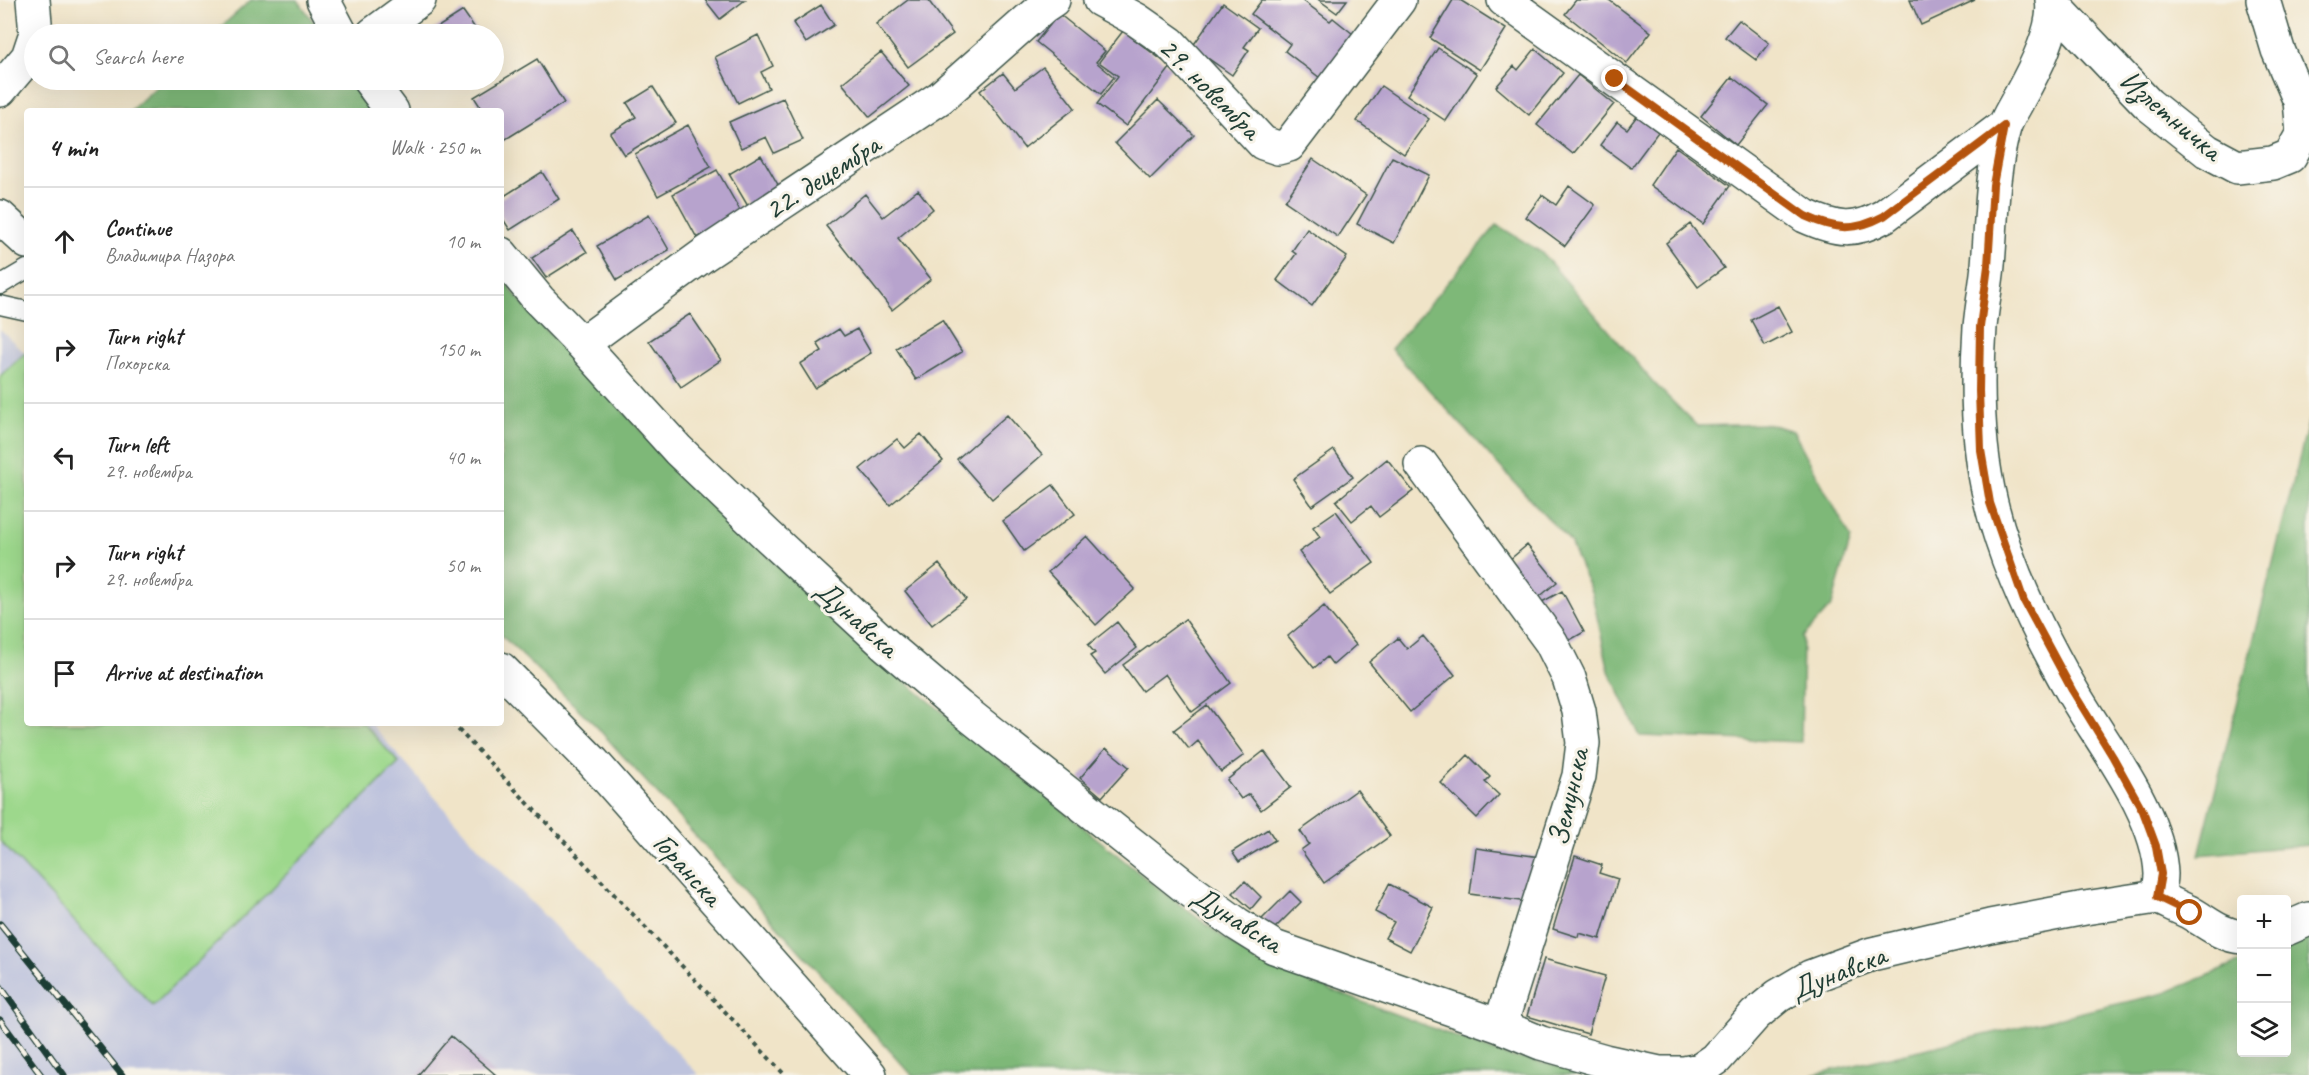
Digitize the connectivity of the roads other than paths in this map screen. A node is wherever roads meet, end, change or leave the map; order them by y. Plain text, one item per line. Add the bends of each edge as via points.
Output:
1 (33, 0) edge
2 (323, 0) edge
3 (419, 0) edge
4 (1053, 0) edge
5 (1100, 0) edge
6 (1399, 0) edge
7 (1504, 0) edge
8 (2263, 0) edge
9 (2053, 2) edge
10 (35, 24) edge
11 (336, 24) edge
12 (387, 24) edge
13 (24, 62) edge
14 (0, 90) edge
15 (376, 90) edge
16 (390, 108) edge
17 (2004, 126) junction
18 (0, 218) edge
19 (24, 239) edge
20 (504, 258) edge
21 (24, 270) edge
22 (0, 285) edge
23 (0, 305) edge
24 (24, 311) edge
25 (582, 344) junction
26 (1421, 464) dead end
27 (504, 672) edge
28 (2157, 897) junction
29 (2309, 919) edge
30 (2291, 927) edge
31 (2237, 936) edge
32 (1500, 1026) junction
33 (870, 1075) edge

1 - 10 street
2 - 11 street
3 - 12 street
4 - 25 street, 22. децембра via 941,97 705,254
5 - 6 street, 29. новембра via 1170,43 1263,143 1278,148 1289,145
7 - 17 street via 1805,216 1828,226 1868,225 1884,216
8 - 9 street, Излетничка via 2278,50 2300,101 2303,133 2290,156 2273,163 2237,167 2207,151 2148,104
9 - 17 street via 2048,32 2033,72
13 - 14 street
15 - 16 street
17 - 28 street via 1993,185 1980,327 1981,450 1990,503 2024,601 2143,811 2158,855 2161,874
18 - 19 street
20 - 25 street, Дунавска
21 - 22 lane
23 - 24 lane
25 - 32 street, Дунавска via 678,450 886,645 1187,888 1274,947
26 - 32 street, Земунска via 1551,642 1580,711 1583,743 1579,776
27 - 33 street, Горанска via 604,774
28 - 31 street via 2214,929
28 - 32 street, Дунавска via 1990,926 1862,958 1810,977 1755,1015 1716,1059 1700,1070 1660,1073 1605,1061 1541,1043
29 - 30 street

